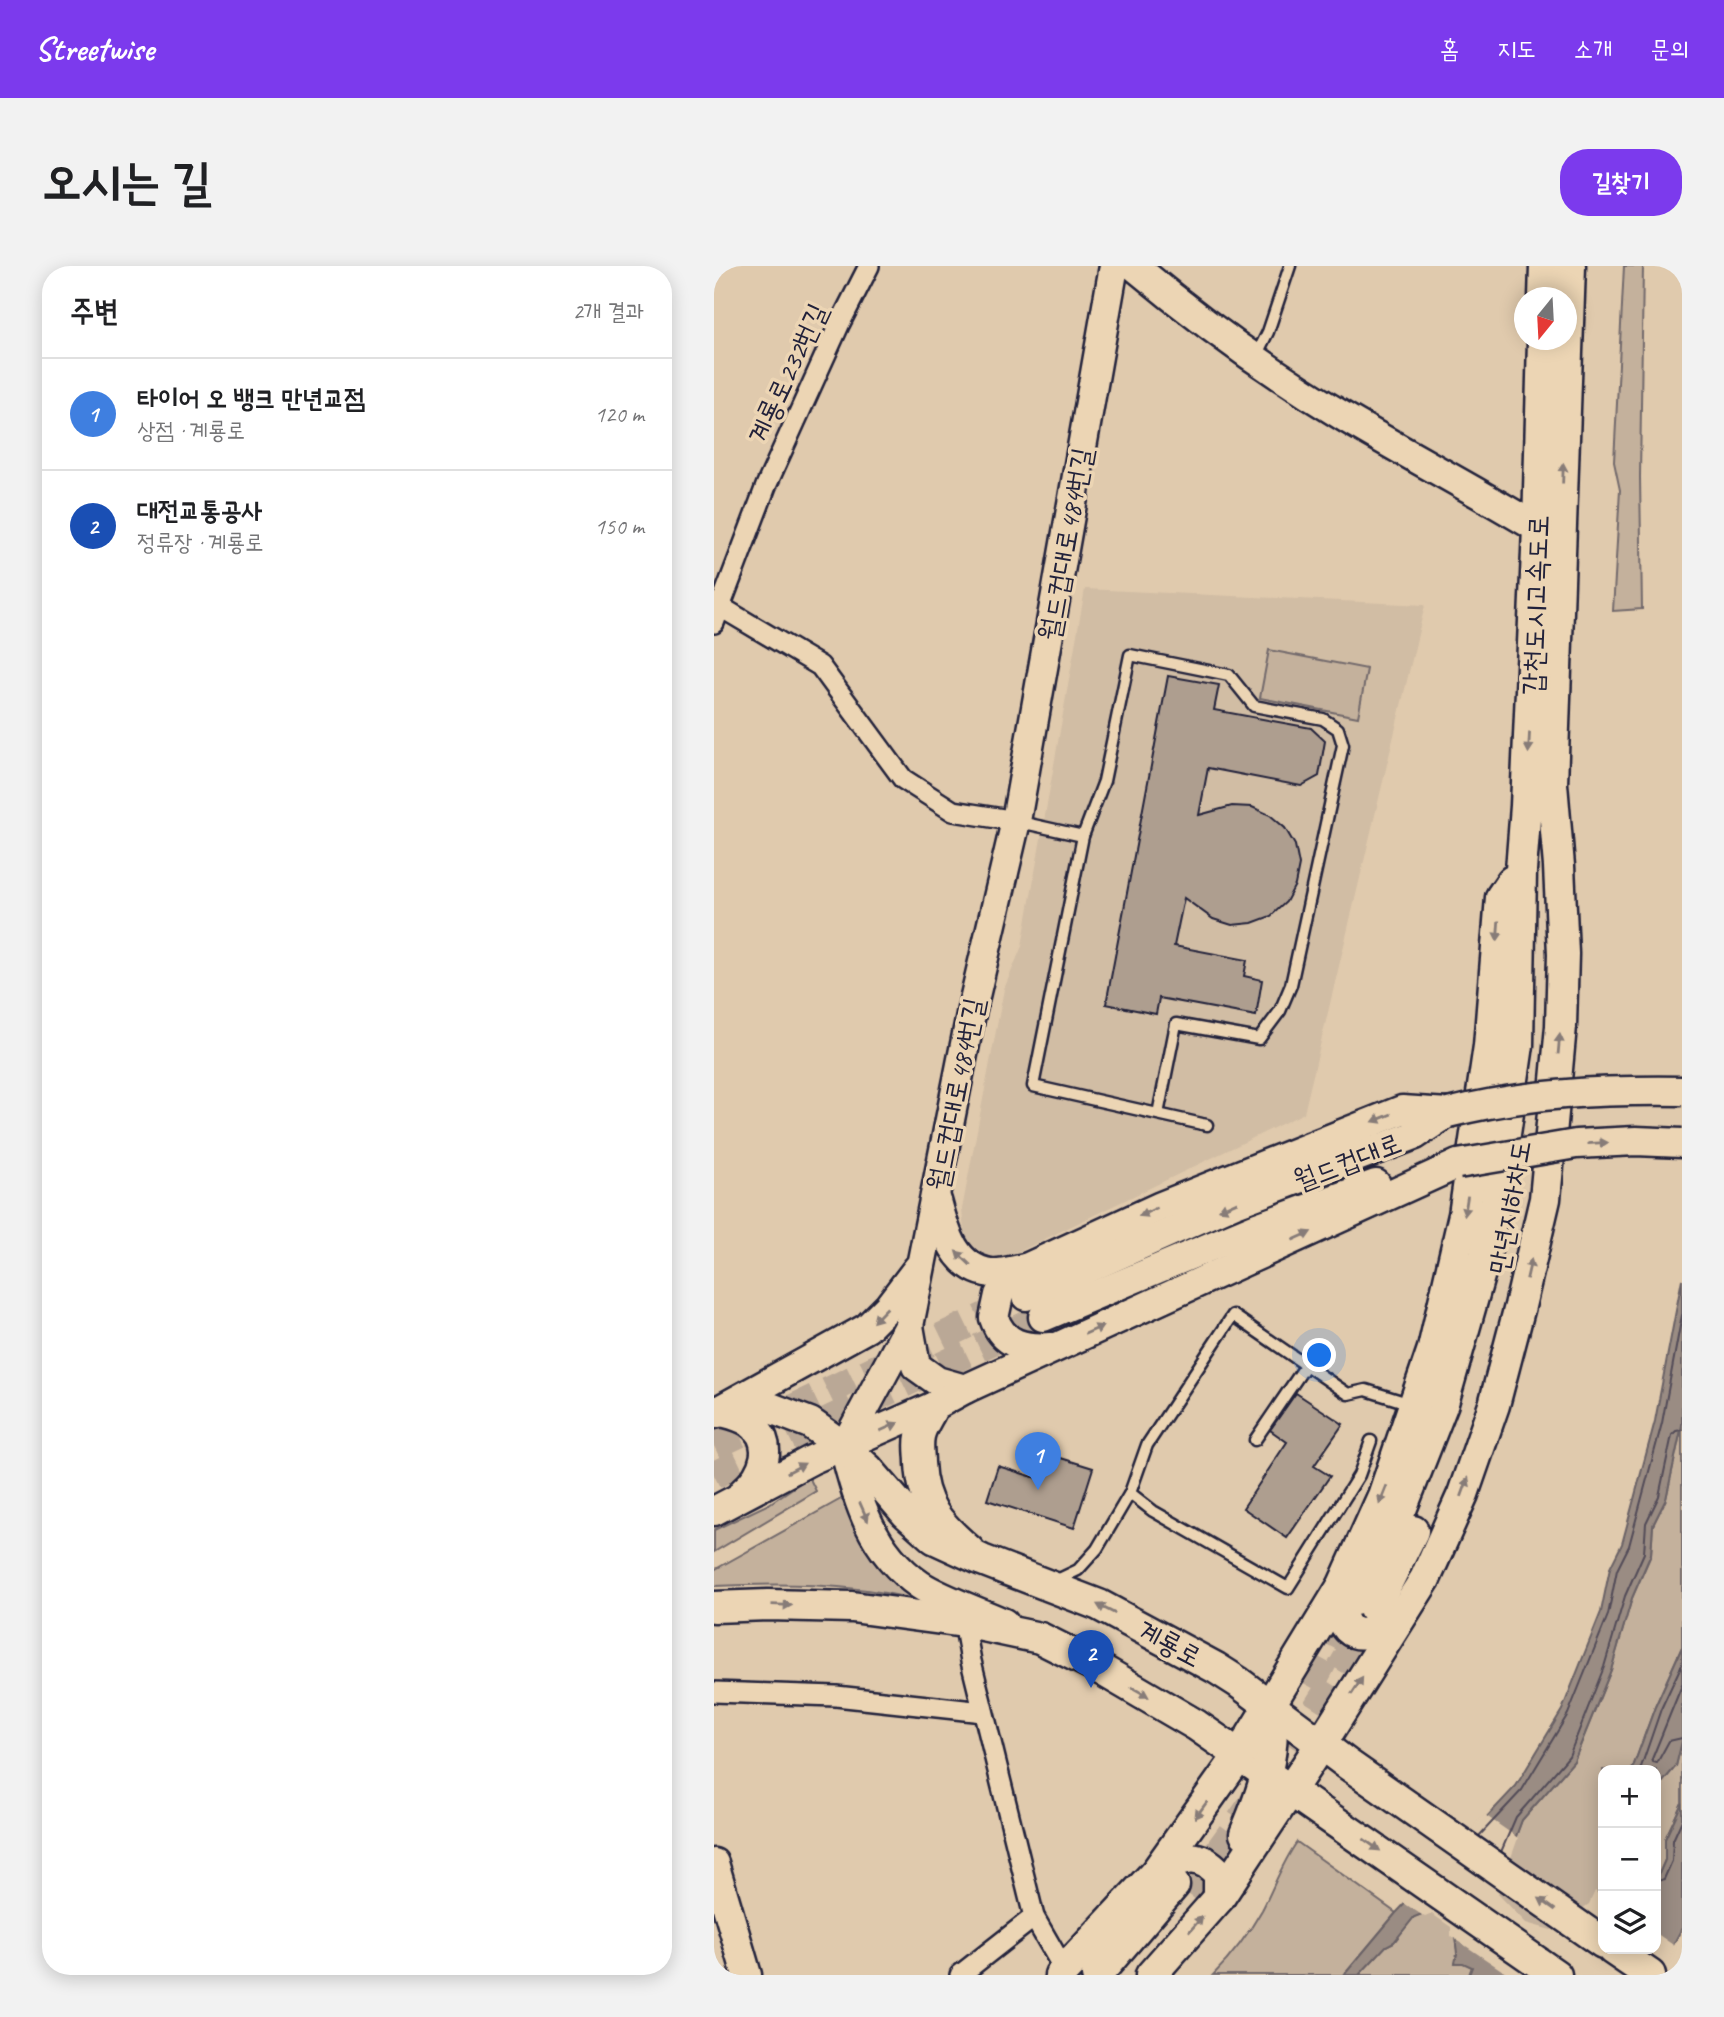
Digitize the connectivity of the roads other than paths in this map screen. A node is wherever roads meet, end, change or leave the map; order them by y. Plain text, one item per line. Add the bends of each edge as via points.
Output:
1 (869, 266) edge
2 (1114, 266) edge
3 (1134, 266) edge
4 (1290, 266) edge
5 (1545, 266) edge
6 (1570, 266) edge
7 (1544, 287) edge
8 (1543, 350) edge
9 (1255, 359) junction
10 (1549, 535) junction
11 (717, 611) edge
12 (1552, 783) junction
13 (1016, 821) junction
14 (1083, 836) junction
15 (1521, 870) junction
16 (1682, 1091) edge
17 (1158, 1114) junction
18 (1207, 1125) dead end
19 (1682, 1143) edge
20 (1458, 1164) junction
21 (935, 1195) junction
22 (922, 1261) junction
23 (1032, 1293) junction
24 (909, 1326) junction
25 (1058, 1346) junction
26 (1306, 1365) junction
27 (965, 1389) junction
28 (934, 1406) junction
29 (1415, 1406) junction
30 (722, 1413) edge
31 (1255, 1440) dead end
32 (1371, 1441) dead end
33 (844, 1447) junction
34 (1130, 1493) junction
35 (722, 1507) edge
36 (982, 1560) junction
37 (1046, 1586) junction
38 (1357, 1598) junction
39 (714, 1607) edge
40 (1406, 1609) junction
41 (964, 1622) junction
42 (1040, 1638) junction
43 (714, 1692) edge
44 (1270, 1706) junction
45 (983, 1712) junction
46 (1321, 1744) junction
47 (1240, 1754) junction
48 (1291, 1789) junction
49 (714, 1863) edge
50 (1173, 1884) junction
51 (1219, 1898) junction
52 (719, 1899) edge
53 (1034, 1917) junction
54 (1598, 1939) edge
55 (1619, 1954) edge
56 (1063, 1973) edge
57 (747, 1975) edge
58 (960, 1975) edge
59 (1097, 1975) edge
60 (1116, 1975) edge
61 (1151, 1975) edge
62 (1556, 1975) edge
63 (1650, 1975) edge

1 - 11 street, 계룡로232번길 via 766,486
2 - 13 street, 월드컵대로484번길
3 - 9 street
4 - 9 lane
5 - 7 main road
10 -> 6 main road, 갑천도시고속도로
8 - 10 main road, 갑천도시고속도로
9 - 10 street via 1345,417
10 - 12 main road, 갑천도시고속도로
10 -> 15 main road, 갑천도시고속도로
11 - 13 street via 820,666 903,779 953,811
12 - 38 main road, 만년지하차도 via 1544,823 1532,1045 1514,1211 1503,1258 1456,1418 1414,1528
40 -> 12 main road via 1425,1579 1463,1494 1490,1418 1545,1199 1562,978
13 - 14 lane
13 - 21 street, 월드컵대로484번길
14 - 17 lane via 1033,1086
14 - 17 lane via 1104,781 1130,656 1229,675 1254,706 1323,719 1338,729 1343,745 1291,985 1280,1011 1259,1039 1176,1024
15 -> 29 main road via 1501,897 1489,1046 1464,1215
15 - 38 main road, 만년지하차도 via 1518,1045 1485,1255 1443,1403 1402,1507
16 -> 23 street, bridge via 1575,1092 1493,1102 1448,1114 1402,1110 1161,1206
17 - 18 lane
20 -> 19 street, 월드컵대로, bridge via 1576,1144
20 - 23 street, 월드컵대로 via 1419,1168 1257,1227
25 -> 20 street
21 - 22 street, 월드컵대로484번길
23 -> 21 street via 973,1267 956,1253
22 - 24 street, 월드컵대로484번길
22 -> 30 street via 867,1328
23 - 25 street via 1005,1283 994,1318 997,1327 1013,1344
24 - 27 street via 916,1366 937,1381
24 - 33 street
25 - 27 street
26 - 29 lane via 1348,1394 1366,1390
26 - 31 lane
26 - 34 lane via 1233,1315 1147,1445
27 - 28 street
33 -> 28 street
28 - 36 street via 920,1434 919,1447 927,1503 945,1529
29 -> 38 main road via 1383,1496
30 - 33 main road, 계룡로 via 745,1405 768,1407 810,1423
30 - 35 street via 751,1423 765,1453 759,1476
32 - 34 lane via 1359,1475 1288,1588 1153,1511
35 -> 33 street
33 - 36 main road, 계룡로 via 934,1538
33 -> 42 street via 863,1511 884,1552 921,1585
34 - 37 lane via 1097,1549 1078,1570
36 - 37 main road, 계룡로
44 -> 37 main road, 계룡로 via 1216,1668 1146,1630 1099,1605
38 - 40 main road via 1340,1606 1343,1623 1354,1632 1374,1633
38 - 44 main road
39 -> 41 main road, 계룡로 via 852,1607
46 -> 40 main road
41 - 42 main road, 계룡로
41 - 45 street
42 -> 47 main road, 계룡로
43 - 45 street via 836,1696
44 - 46 main road, 계룡로
44 - 47 main road
44 - 51 main road via 1271,1754 1266,1778
45 - 53 street
46 - 48 main road
54 -> 46 main road, 계룡로
47 - 48 main road, 계룡로
47 -> 50 main road
48 - 51 main road
48 -> 62 main road, 계룡로
49 - 52 street
50 - 51 main road via 1178,1860 1202,1860 1219,1874
50 - 56 main road
50 - 59 main road
50 - 60 main road
61 -> 51 main road
52 - 57 street
53 - 56 street
53 - 58 street
55 - 63 main road

